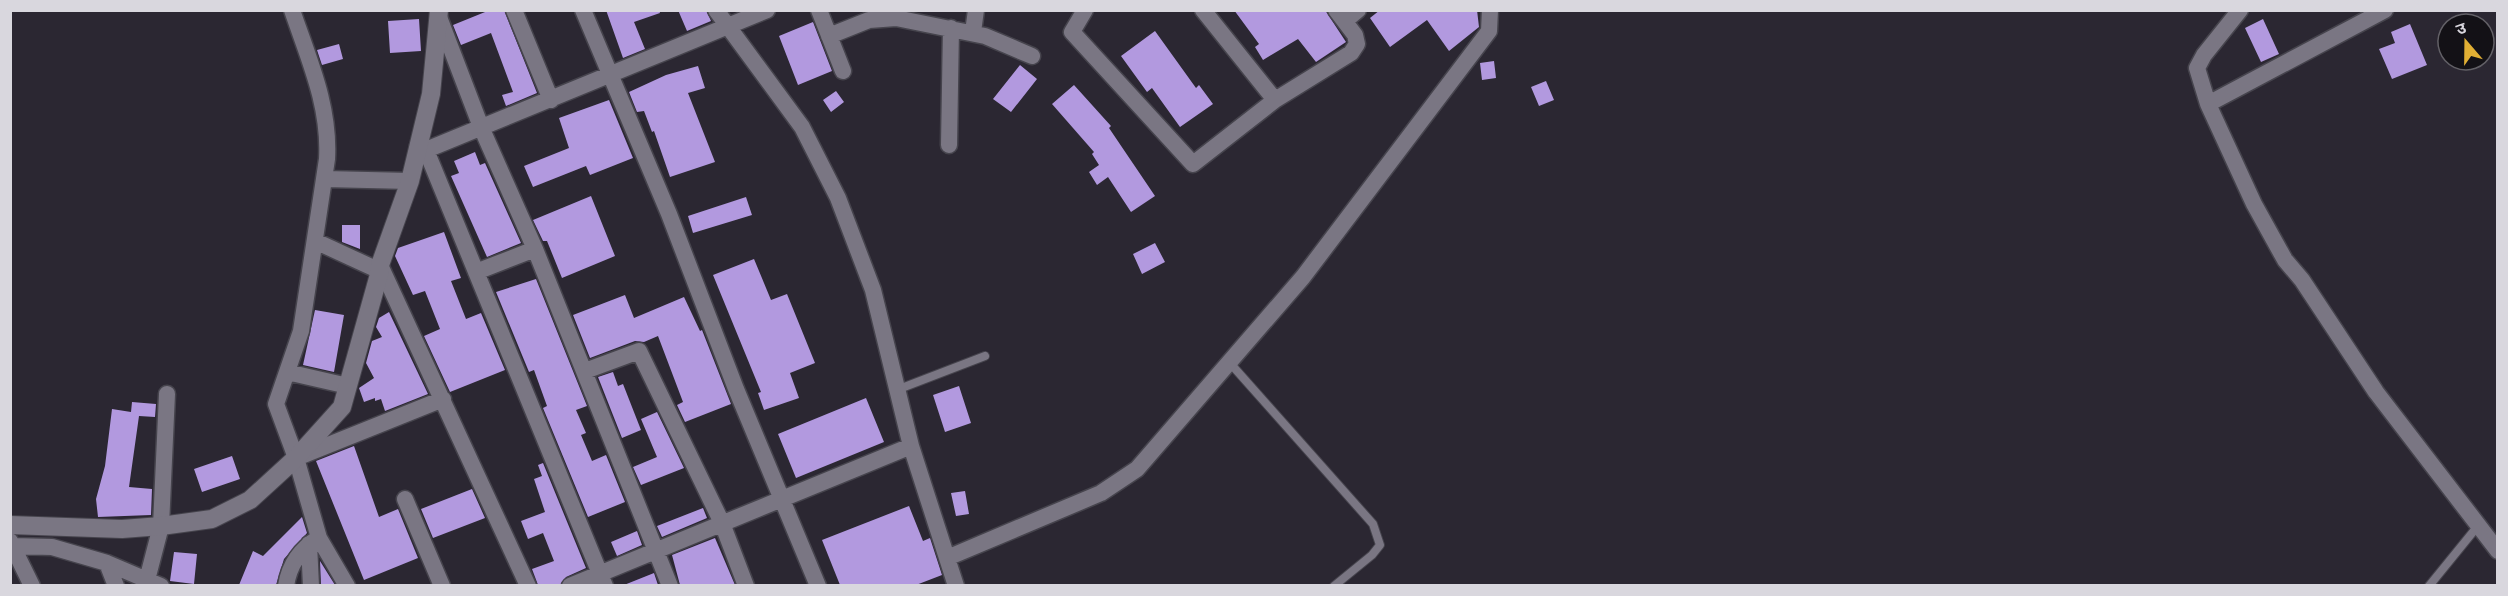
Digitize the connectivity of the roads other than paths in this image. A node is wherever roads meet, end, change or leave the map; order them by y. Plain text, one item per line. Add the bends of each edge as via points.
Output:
1 (292, 10) edge
2 (514, 10) edge
3 (583, 10) edge
4 (716, 10) edge
5 (766, 10) edge
6 (819, 10) edge
7 (976, 10) edge
8 (1085, 10) edge
9 (1203, 10) edge
10 (1490, 10) edge
11 (2240, 10) edge
12 (2385, 10) edge
13 (439, 14) edge
14 (1346, 14) edge
15 (2356, 17) edge
16 (728, 27) junction
17 (951, 28) junction
18 (973, 32) junction
19 (829, 36) junction
20 (1032, 56) dead end
21 (843, 72) dead end
22 (611, 76) junction
23 (550, 100) junction
24 (1275, 100) junction
25 (2208, 104) junction
26 (481, 128) junction
27 (949, 145) dead end
28 (422, 148) junction
29 (325, 179) junction
30 (410, 182) junction
31 (315, 241) junction
32 (535, 249) junction
33 (380, 268) junction
34 (476, 272) junction
35 (985, 356) dead end
36 (1230, 363) junction
37 (585, 371) junction
38 (287, 372) junction
39 (348, 386) junction
40 (899, 389) junction
41 (167, 394) dead end
42 (443, 399) junction
43 (911, 446) junction
44 (296, 458) junction
45 (405, 499) dead end
46 (782, 499) junction
47 (15, 523) edge
48 (722, 523) junction
49 (161, 526) junction
50 (2477, 527) junction
51 (314, 541) junction
52 (12, 544) edge
53 (656, 551) junction
54 (2498, 551) edge
55 (947, 558) junction
56 (107, 563) junction
57 (602, 580) edge
58 (154, 583) edge
59 (32, 585) edge
60 (116, 585) edge
61 (286, 585) edge
62 (311, 585) edge
63 (347, 585) edge
64 (442, 585) edge
65 (528, 585) edge
66 (570, 585) edge
67 (670, 585) edge
68 (746, 585) edge
69 (818, 585) edge
70 (956, 585) edge
71 (1334, 585) edge
72 (2429, 585) edge

1 - 29 street via 325,109
2 - 23 street
3 - 22 street
4 - 16 street
5 - 16 street
6 - 19 street
7 - 18 street
8 - 24 street via 1072,32 1193,164
9 - 24 street
10 - 36 street via 1489,31 1303,277
11 - 25 street via 2197,68
12 - 15 street
13 - 26 street
13 - 28 main road
14 - 24 street via 1357,44 1351,53
15 - 25 street
16 - 22 street
16 - 40 street via 802,127 838,198 873,290
17 - 18 street
17 - 19 street via 882,17
17 - 27 street
18 - 20 street
19 - 21 street
22 - 23 street
22 - 46 street
23 - 26 street
25 - 50 street via 2254,204 2285,260 2376,392
26 - 28 street
26 - 32 street
28 - 30 main road
28 - 34 street
29 - 30 street
29 - 31 street
30 - 33 main road
31 - 33 street
31 - 38 street via 301,331
32 - 34 street
32 - 37 street
33 - 39 main road
33 - 42 street
34 - 57 street
35 - 40 lane
36 - 55 street via 1137,469 1119,483
36 - 71 lane via 1373,524 1380,545
37 - 48 street via 639,351
37 - 53 street
38 - 39 street
38 - 44 street via 276,404
39 - 44 main road via 342,406
40 - 43 street
41 - 49 street
42 - 44 street
42 - 65 street
43 - 46 street
43 - 55 street
44 - 49 main road via 250,500 212,519
44 - 51 street
45 - 64 street
46 - 48 street
46 - 69 street
47 - 49 main road via 80,528
48 - 53 street
48 - 68 street
49 - 58 street
50 - 54 street
50 - 72 lane
51 - 61 street via 292,566
51 - 62 street
51 - 63 street
52 - 56 street via 52,547
52 - 59 street
53 - 57 street
53 - 67 street
55 - 70 street
56 - 58 street
56 - 60 street
57 - 66 street

